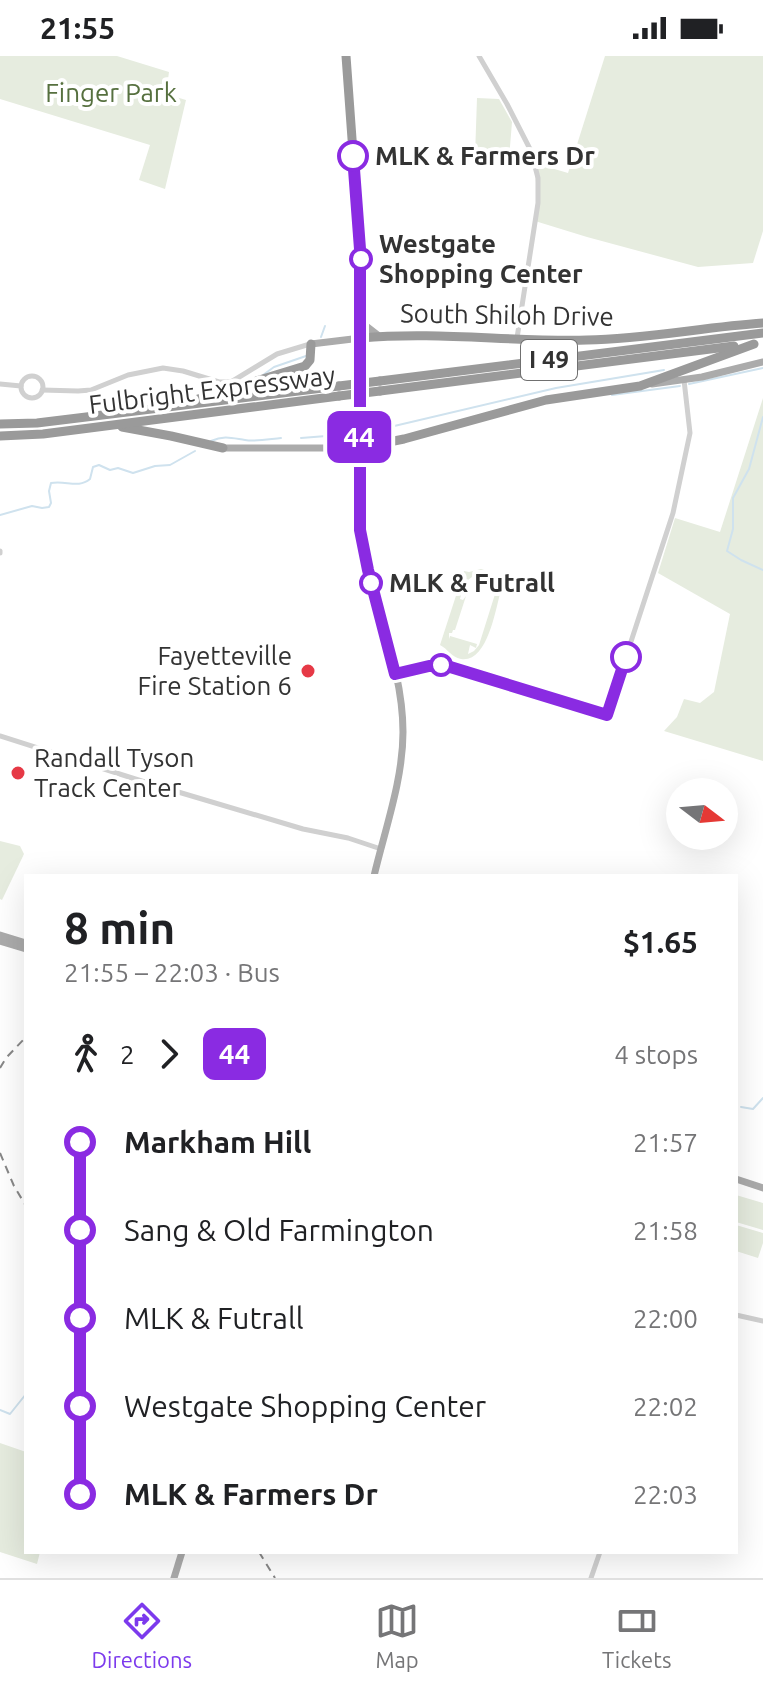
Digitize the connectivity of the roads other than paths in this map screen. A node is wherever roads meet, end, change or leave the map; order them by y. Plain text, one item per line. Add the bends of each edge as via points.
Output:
1 (346, 56) edge
2 (479, 56) edge
3 (763, 321) edge
4 (361, 322) junction
5 (763, 333) edge
6 (379, 336) junction
7 (361, 338) junction
8 (517, 339) junction
9 (758, 343) edge
10 (311, 344) junction
11 (763, 362) edge
12 (684, 380) junction
13 (0, 384) edge
14 (21, 386) junction
15 (380, 386) junction
16 (640, 386) junction
17 (42, 390) junction
18 (339, 391) junction
19 (173, 407) junction
20 (0, 424) edge
21 (111, 425) junction
22 (0, 436) edge
23 (223, 448) joint
24 (359, 448) junction
25 (395, 674) junction
26 (0, 736) edge
27 (381, 849) junction
28 (375, 874) edge
29 (0, 935) edge
30 (0, 941) edge
31 (24, 942) edge
32 (24, 948) edge
33 (738, 1180) edge
34 (763, 1188) edge
35 (738, 1315) edge
36 (763, 1321) edge
37 (181, 1554) edge
38 (599, 1554) edge
39 (174, 1578) edge
40 (591, 1578) edge

1 - 4 highway
2 - 8 street via 531,151 538,178
3 - 8 highway, South Shiloh Drive via 601,340
4 - 6 main road
4 - 7 highway
5 - 15 highway, Fulbright Expressway / I 49
6 - 7 highway, South Shiloh Drive
6 - 8 highway, South Shiloh Drive
7 - 10 main road, South Shiloh Drive
7 - 24 highway
9 - 15 highway, Fulbright Expressway / I 49
9 - 16 highway
10 - 17 street, South Shiloh Drive via 278,353 231,382 163,368 91,390
10 - 19 highway via 309,362 302,368
11 - 12 main road
12 - 16 main road
12 - 25 street via 690,433 673,513 607,715 447,666
13 - 14 street
14 - 17 street via 31,398
14 - 17 street via 34,377
15 - 18 highway, Fulbright Expressway / I 49, bridge
16 - 24 highway via 546,400
18 - 19 highway, Fulbright Expressway / I 49
18 - 21 highway, Fulbright Expressway / I 49
19 - 20 highway, Fulbright Expressway / I 49
21 - 22 highway, Fulbright Expressway / I 49
21 - 23 highway
23 - 24 main road
24 - 25 main road via 363,547
25 - 27 main road via 402,752
26 - 27 street
27 - 28 main road
29 - 31 main road
30 - 32 main road
33 - 34 main road
35 - 36 street
37 - 39 main road
38 - 40 street

